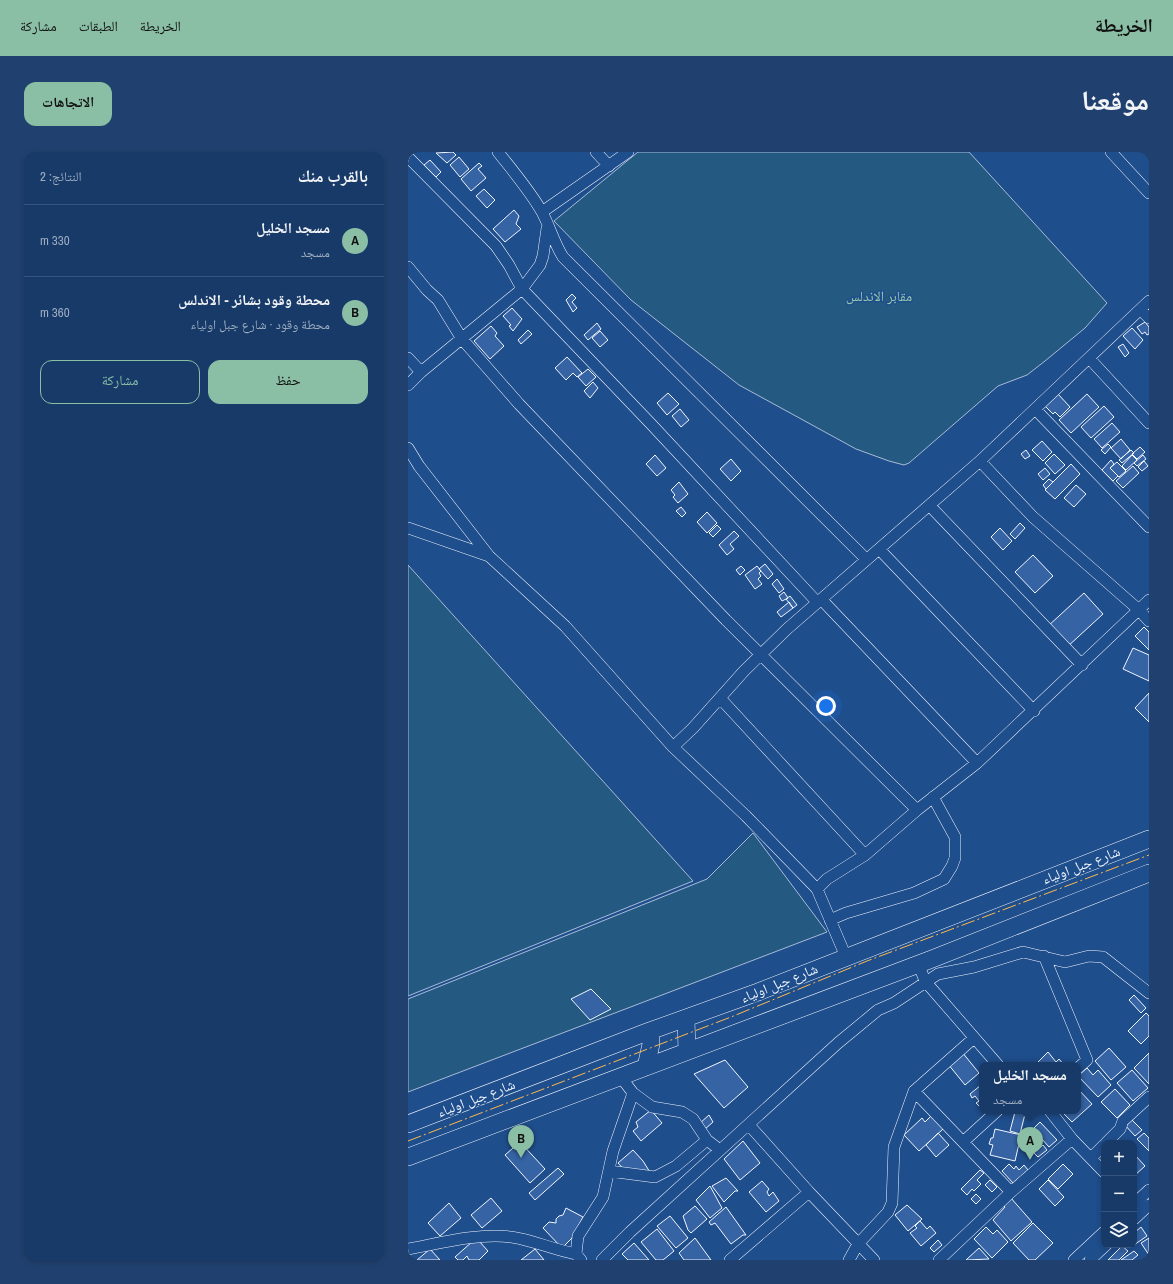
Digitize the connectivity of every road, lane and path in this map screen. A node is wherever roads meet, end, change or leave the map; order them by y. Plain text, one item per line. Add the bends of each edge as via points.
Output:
1 (498, 152) edge
2 (596, 152) edge
3 (628, 152) edge
4 (1111, 152) edge
5 (408, 157) edge
6 (608, 166) junction
7 (1149, 193) edge
8 (542, 212) junction
9 (547, 224) junction
10 (408, 267) edge
11 (522, 289) junction
12 (1149, 301) edge
13 (1141, 310) junction
14 (1149, 318) edge
15 (462, 339) junction
16 (408, 358) edge
17 (1089, 358) junction
18 (421, 372) junction
19 (408, 385) edge
20 (1036, 410) junction
21 (1149, 423) edge
22 (408, 448) edge
23 (980, 462) junction
24 (930, 506) junction
25 (1149, 527) edge
26 (408, 528) edge
27 (880, 548) junction
28 (489, 556) junction
29 (866, 559) junction
30 (819, 600) junction
31 (1149, 600) edge
32 (1139, 610) junction
33 (1149, 621) edge
34 (760, 655) junction
35 (1082, 666) junction
36 (720, 698) junction
37 (1034, 711) junction
38 (672, 748) junction
39 (977, 763) junction
40 (933, 797) junction
41 (916, 810) junction
42 (1149, 838) edge
43 (865, 855) junction
44 (1149, 873) edge
45 (817, 889) junction
46 (830, 920) junction
47 (1044, 956) junction
48 (846, 957) junction
49 (918, 963) junction
50 (926, 981) junction
51 (1149, 993) edge
52 (686, 1019) junction
53 (650, 1031) junction
54 (974, 1038) junction
55 (687, 1051) junction
56 (995, 1062) edge
57 (1081, 1065) edge
58 (646, 1067) junction
59 (620, 1076) junction
60 (914, 1092) junction
61 (633, 1093) junction
62 (1149, 1097) edge
63 (994, 1114) edge
64 (1052, 1114) edge
65 (408, 1124) edge
66 (748, 1125) junction
67 (1072, 1139) junction
68 (707, 1140) junction
69 (1109, 1140) edge
70 (963, 1142) junction
71 (1101, 1148) edge
72 (720, 1150) junction
73 (408, 1157) edge
74 (1091, 1158) junction
75 (1101, 1169) edge
76 (609, 1172) junction
77 (1149, 1190) edge
78 (809, 1192) junction
79 (1012, 1192) junction
80 (1137, 1200) edge
81 (1149, 1204) edge
82 (1137, 1215) edge
83 (1101, 1238) edge
84 (858, 1244) junction
85 (1102, 1248) edge
86 (408, 1249) edge
87 (1093, 1255) edge
88 (579, 1257) edge
89 (605, 1259) edge
90 (730, 1260) edge
91 (849, 1260) edge
92 (874, 1260) edge
93 (939, 1260) edge
94 (1074, 1260) edge

1 - 8 street
2 - 6 street
3 - 6 street
4 - 7 street
5 - 11 street via 496,246
6 - 8 street
8 - 9 street
9 - 11 street via 540,265
9 - 29 street via 563,257
10 - 15 street via 438,300
11 - 15 street
11 - 30 street
12 - 13 street
13 - 14 street
13 - 17 street
15 - 18 street
15 - 34 street via 519,404
16 - 18 street
17 - 20 street
17 - 21 street
18 - 19 street
20 - 23 street
20 - 25 street
22 - 28 street
23 - 24 street
23 - 32 street via 1034,517
24 - 27 street
24 - 35 street
26 - 28 street
27 - 29 street
27 - 37 street
28 - 38 street via 565,626
29 - 30 street
30 - 34 street
30 - 39 street
31 - 32 street
32 - 33 street
32 - 35 street
34 - 36 street
34 - 41 street
35 - 37 street
36 - 38 street
36 - 43 street
37 - 39 street
38 - 45 street via 746,816
39 - 40 street
40 - 41 street
40 - 46 street via 955,837 955,858 944,879 926,888
41 - 43 street
42 - 48 highway, شارع جبل اولياء
43 - 45 street via 827,879
44 - 49 highway
45 - 46 street
46 - 48 street
47 - 50 street via 1023,952 974,967 950,971
47 - 51 street via 1065,962 1089,956 1103,957
47 - 57 street via 1087,1060
48 - 52 highway, شارع جبل اولياء
49 - 50 street
49 - 55 highway
50 - 54 street
50 - 66 street via 878,1010
52 - 53 highway, شارع جبل اولياء
52 - 55 highway
53 - 58 highway via 651,1044
53 - 65 highway, شارع جبل اولياء
54 - 56 street
54 - 60 street
55 - 58 highway
58 - 59 highway
59 - 61 street
59 - 73 highway
60 - 70 street
60 - 84 street via 894,1147 892,1203 888,1212
61 - 68 street via 652,1107 682,1112 693,1119
61 - 76 street via 613,1151
62 - 69 street via 1123,1121 1120,1129
63 - 70 street
64 - 67 street
66 - 72 street
66 - 78 street
67 - 74 street
67 - 79 street
68 - 72 street
68 - 76 street via 676,1166 655,1177
70 - 79 street
71 - 74 street
72 - 89 street
74 - 75 street
76 - 88 street via 602,1197 578,1236
77 - 80 street
78 - 84 street
78 - 90 street
79 - 93 street
81 - 82 street
83 - 87 street
84 - 91 street
84 - 92 street
85 - 87 street
86 - 88 street via 464,1238 509,1237 529,1240
87 - 94 street

